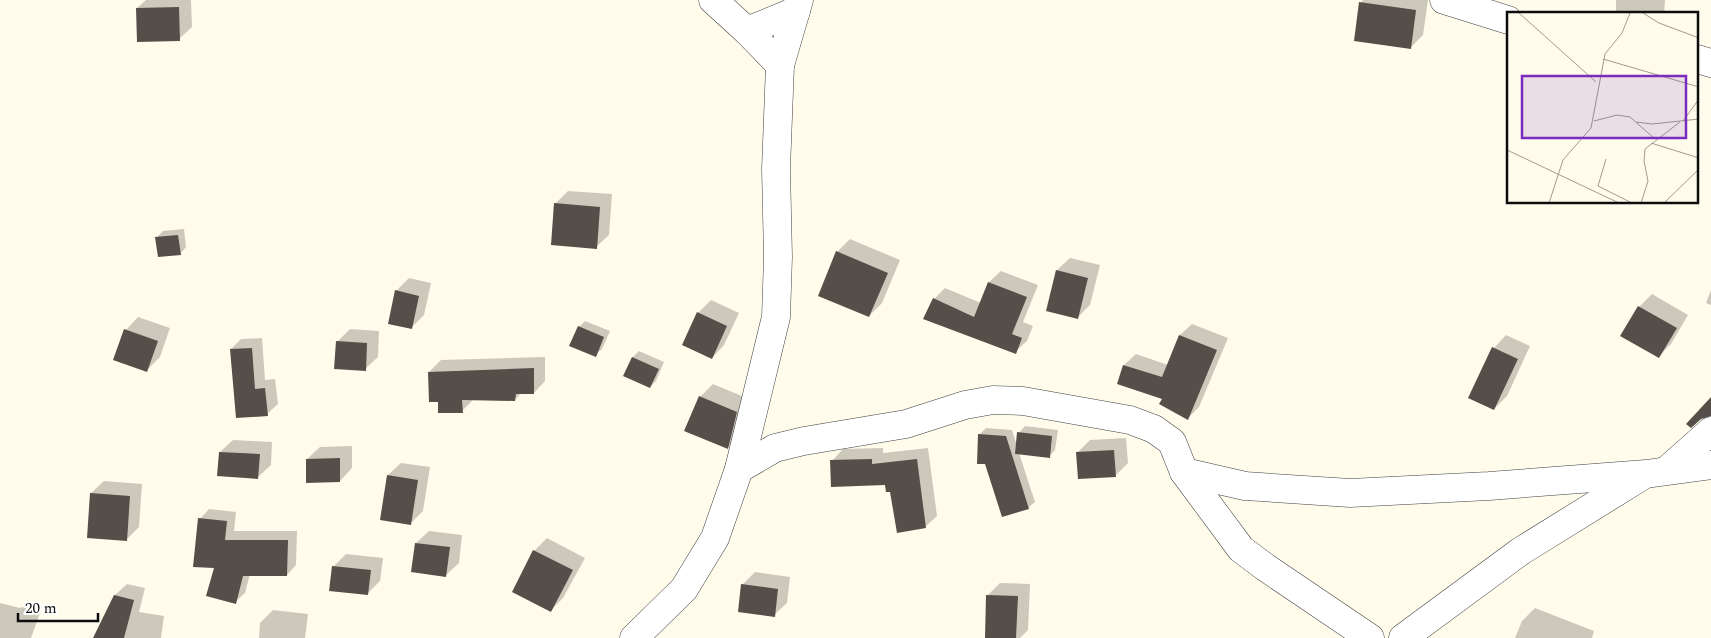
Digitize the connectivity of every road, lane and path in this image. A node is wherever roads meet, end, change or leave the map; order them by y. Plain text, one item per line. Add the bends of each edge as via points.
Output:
1 (714, 0) edge
2 (1444, 0) edge
3 (797, 6) edge
4 (1507, 20) edge
5 (747, 31) junction
6 (1698, 60) edge
7 (1711, 63) edge
8 (780, 65) junction
9 (1711, 431) edge
10 (1711, 465) edge
11 (739, 469) junction
12 (1184, 472) junction
13 (1656, 472) junction
14 (634, 638) edge
15 (1370, 638) edge
16 (1403, 638) edge

1 - 5 street
2 - 4 street
3 - 5 street
3 - 8 street
5 - 8 street
6 - 7 street
8 - 11 street via 776,317
9 - 13 street
10 - 13 street
11 - 12 street via 775,448 906,424 965,405 993,400 1024,401 1130,420 1154,429 1172,442
11 - 14 street via 715,538 684,589
12 - 13 street via 1245,486 1350,493 1490,486
12 - 15 street via 1242,549
13 - 16 street via 1521,551

